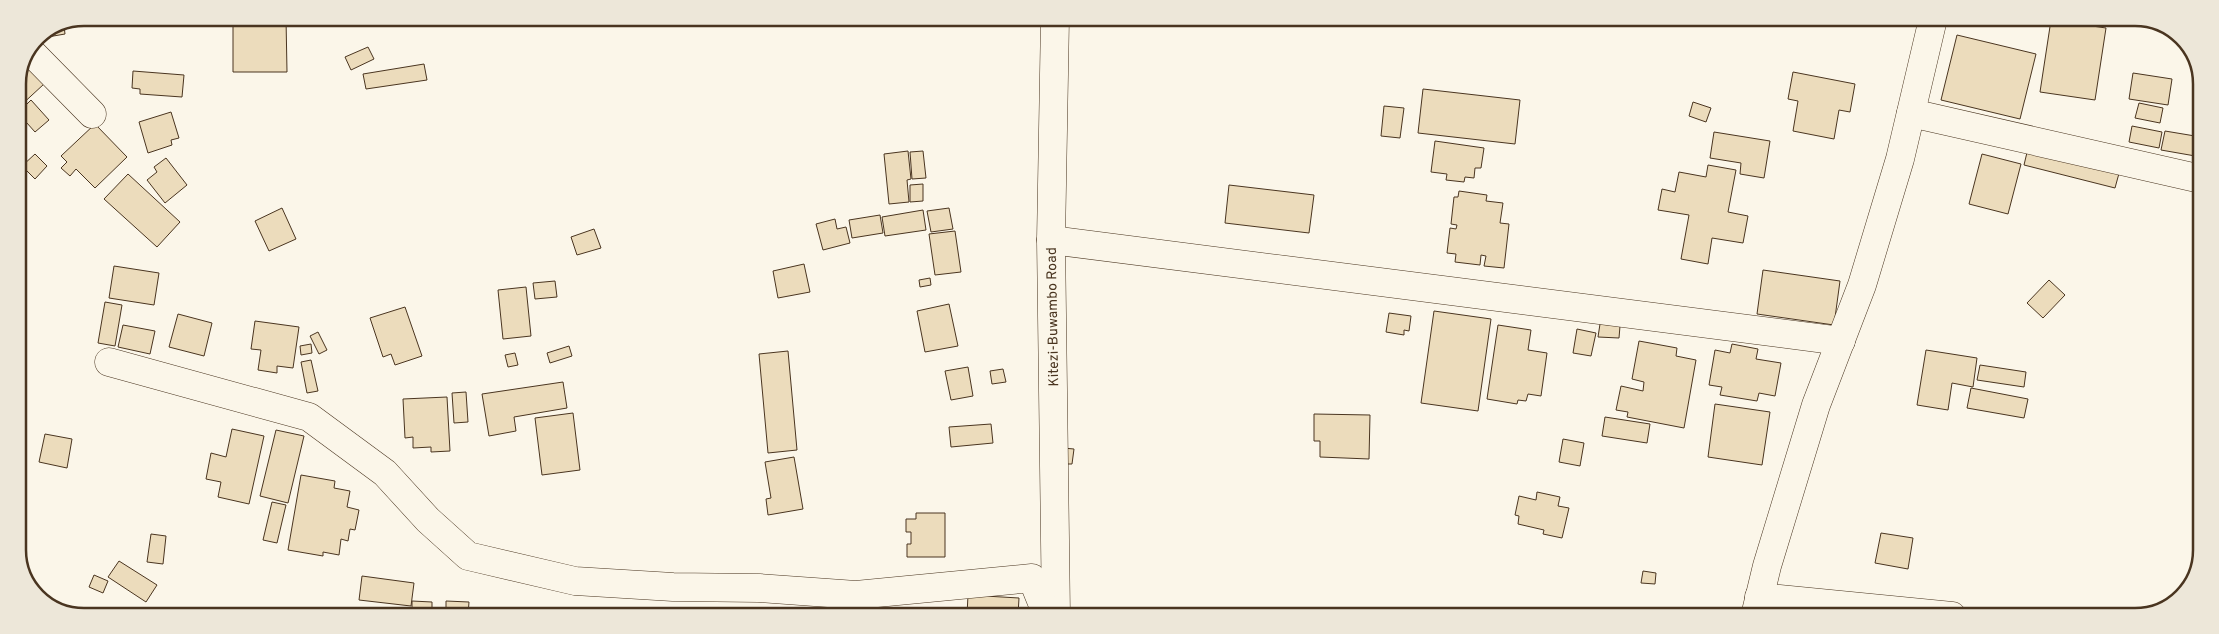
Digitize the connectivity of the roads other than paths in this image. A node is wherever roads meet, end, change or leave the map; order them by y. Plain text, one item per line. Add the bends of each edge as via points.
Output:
1 (1055, 26) edge
2 (1932, 26) edge
3 (34, 55) edge
4 (1911, 113) junction
5 (92, 114) dead end
6 (2193, 176) edge
7 (1051, 240) junction
8 (1841, 341) junction
9 (109, 362) dead end
10 (1757, 606) edge
11 (1044, 608) edge
12 (1056, 608) edge
13 (1796, 608) edge

1 - 7 street, Kitezi-Buwambo Road
2 - 4 street
3 - 5 street
4 - 6 street
4 - 8 street via 1862,286
7 - 8 street
7 - 12 street, Kitezi-Buwambo Road
8 - 10 street via 1813,414
9 - 11 street via 309,417 385,473 428,520 468,556 575,580 856,595 1032,578
10 - 13 street

